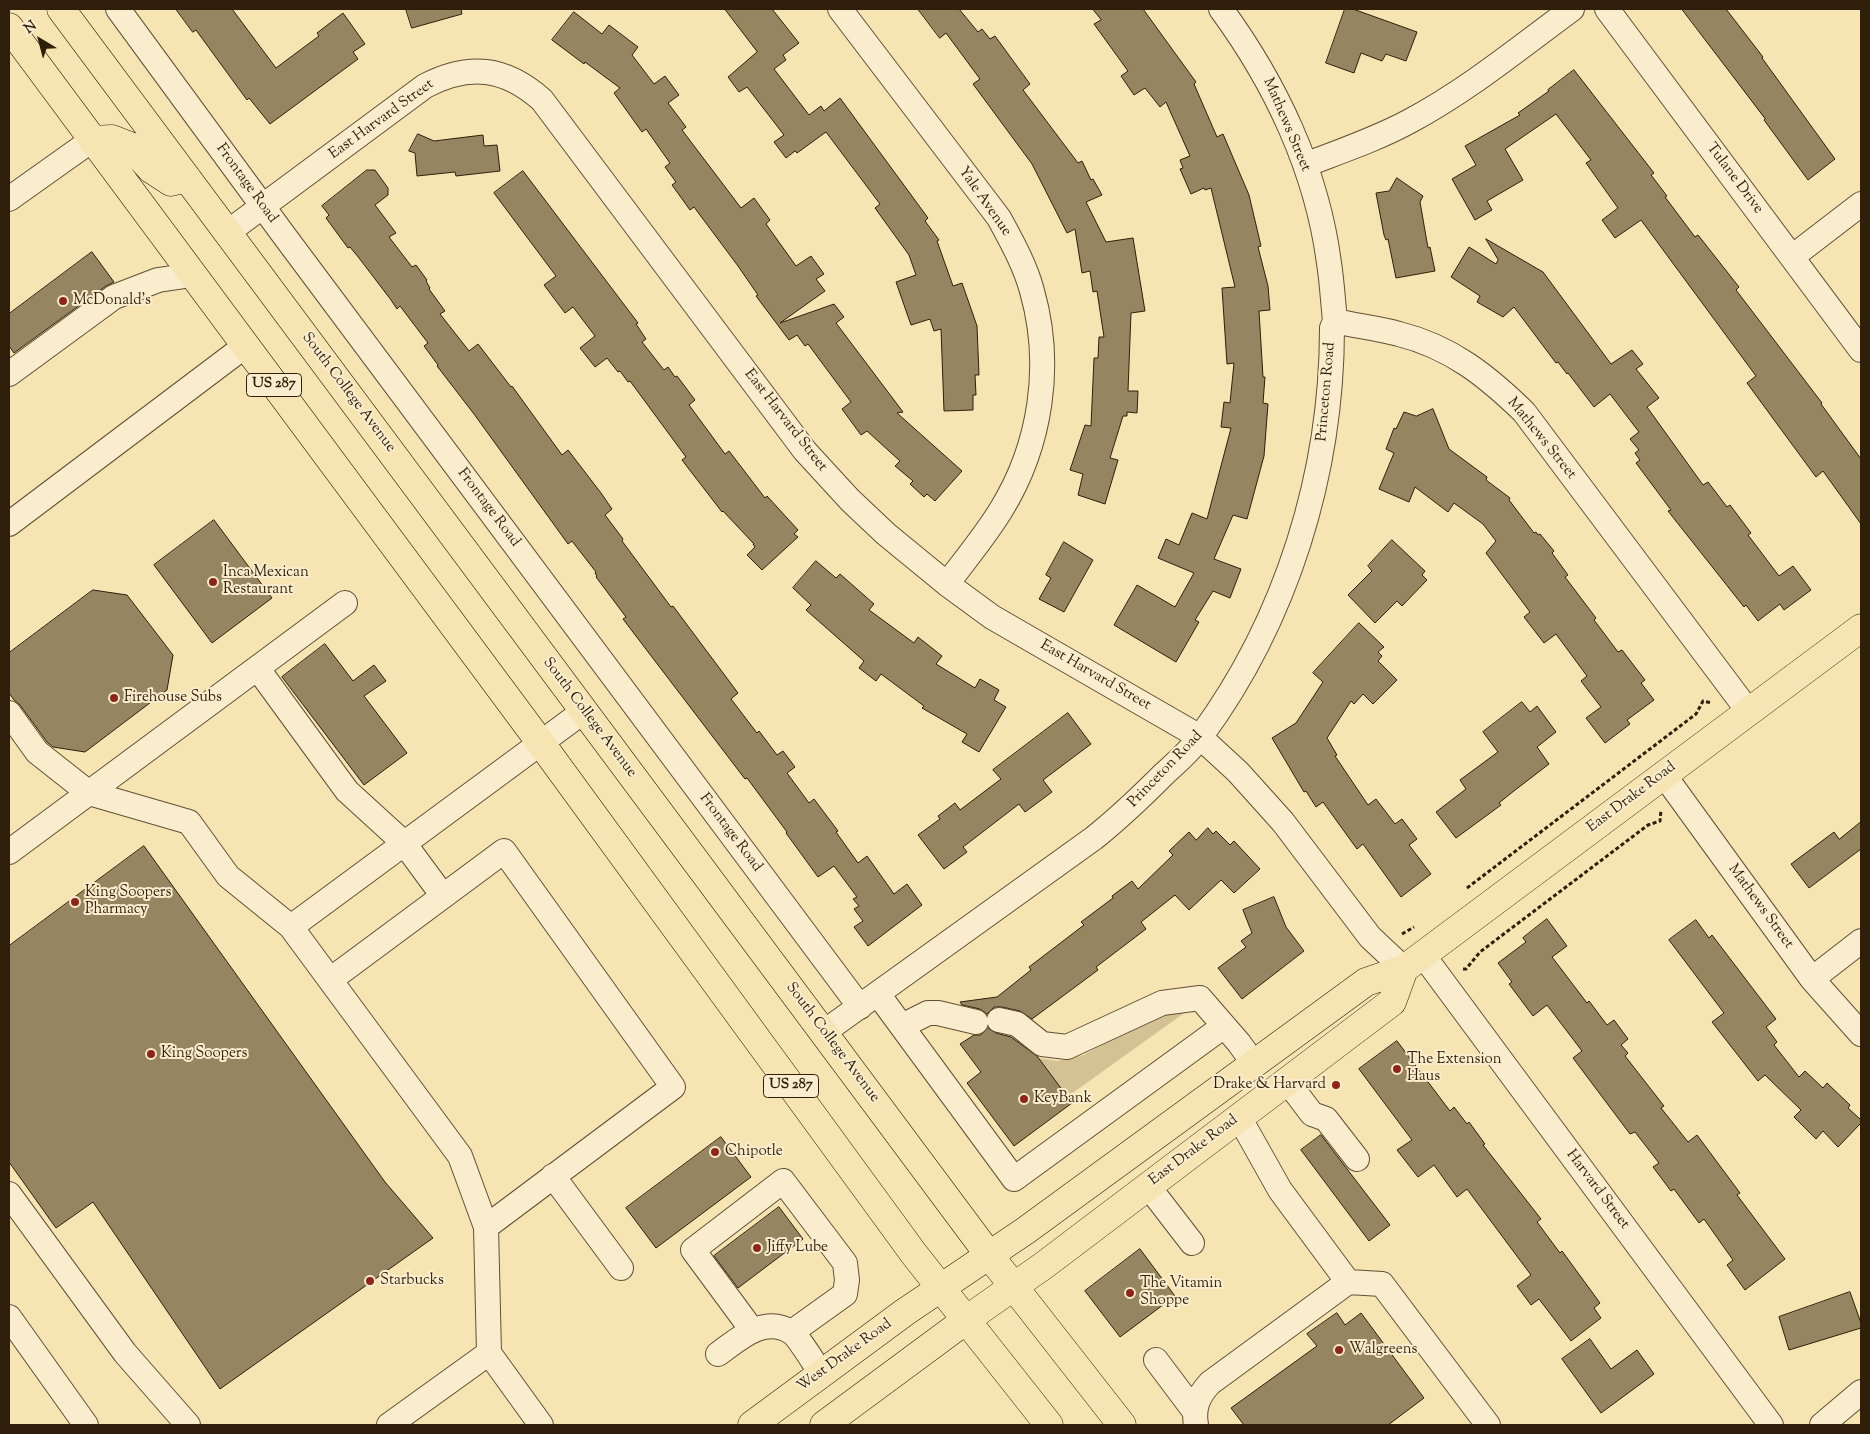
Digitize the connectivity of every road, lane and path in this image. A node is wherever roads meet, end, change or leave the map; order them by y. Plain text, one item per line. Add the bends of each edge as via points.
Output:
1 (61, 9) edge
2 (118, 9) edge
3 (840, 9) edge
4 (1221, 9) edge
5 (1572, 9) edge
6 (1607, 9) edge
7 (9, 27) edge
8 (92, 140) junction
9 (1305, 165) junction
10 (187, 178) junction
11 (9, 200) edge
12 (1861, 204) edge
13 (263, 207) junction
14 (228, 232) junction
15 (1792, 257) junction
16 (192, 276) junction
17 (1335, 321) junction
18 (245, 346) junction
19 (1861, 350) edge
20 (9, 374) edge
21 (9, 524) edge
22 (947, 584) junction
23 (345, 603) dead end
24 (1861, 628) edge
25 (258, 669) junction
26 (1703, 701) dead end
27 (584, 711) junction
28 (1749, 712) junction
29 (9, 713) edge
30 (1200, 737) junction
31 (540, 742) junction
32 (1664, 775) junction
33 (89, 793) junction
34 (1660, 821) dead end
35 (404, 843) junction
36 (9, 852) edge
37 (1460, 893) dead end
38 (443, 896) junction
39 (1416, 926) dead end
40 (291, 927) junction
41 (1394, 933) dead end
42 (1861, 941) edge
43 (1413, 962) junction
44 (1466, 969) dead end
45 (1812, 979) junction
46 (330, 980) junction
47 (869, 1000) junction
48 (902, 1026) junction
49 (1224, 1026) junction
50 (824, 1032) junction
51 (1861, 1034) edge
52 (1254, 1064) junction
53 (1287, 1081) junction
54 (1239, 1117) junction
55 (1357, 1159) dead end
56 (553, 1176) junction
57 (1148, 1186) junction
58 (9, 1194) edge
59 (486, 1227) junction
60 (1192, 1243) dead end
61 (989, 1255) junction
62 (621, 1268) dead end
63 (1348, 1282) junction
64 (1014, 1287) junction
65 (940, 1288) junction
66 (9, 1317) edge
67 (966, 1320) junction
68 (752, 1330) junction
69 (792, 1332) junction
70 (489, 1353) junction
71 (718, 1354) dead end
72 (1156, 1360) dead end
73 (821, 1373) junction
74 (1861, 1392) edge
75 (1195, 1418) edge
76 (86, 1425) edge
77 (188, 1425) edge
78 (389, 1425) edge
79 (541, 1425) edge
80 (752, 1425) edge
81 (824, 1425) edge
82 (1048, 1425) edge
83 (1122, 1425) edge
84 (1488, 1425) edge
85 (1771, 1425) edge
86 (1822, 1425) edge

1 - 10 main road, South College Avenue
2 - 13 street, Frontage Road
3 - 22 street, Yale Avenue via 999,218 1032,290 1041,332 1043,374 1040,406 1022,469 1000,511
4 - 9 street, Mathews Street via 1262,71 1289,123
5 - 9 street via 1460,91 1410,121
6 - 15 street, Tulane Drive
7 - 8 main road, US 287
8 - 10 main road via 112,139 130,146 151,169 171,182
8 - 11 street
8 - 16 main road, US 287
9 - 17 street, Mathews Street via 1320,215
10 - 14 main road, South College Avenue
12 - 15 street
13 - 14 street, East Harvard Street
13 - 22 street, East Harvard Street via 425,86 442,78 460,72 484,71 507,76 528,87 542,100 805,451 886,534
13 - 47 street, Frontage Road
14 - 27 main road, South College Avenue
15 - 19 street, Tulane Drive
16 - 18 main road, US 287
16 - 20 street via 158,280 114,297
17 - 28 street, Mathews Street via 1399,334 1436,347 1471,366 1496,385 1524,412
17 - 30 street, Princeton Road via 1332,328 1330,396 1307,518 1284,586 1264,630 1236,683
18 - 21 street
18 - 31 main road, US 287
22 - 30 street, East Harvard Street via 992,617
23 - 25 street
24 - 28 main road, East Drake Road
25 - 33 street
25 - 35 street via 347,791
26 - 37 path via 1696,714
27 - 31 street
27 - 50 main road, South College Avenue
28 - 32 main road, East Drake Road
29 - 33 street via 37,752
30 - 43 street, East Harvard Street via 1238,772 1283,822 1370,937
30 - 47 street, Princeton Road via 1183,757 1094,838
31 - 35 street
31 - 65 main road, US 287
32 - 43 main road, East Drake Road
32 - 45 street, Mathews Street
33 - 36 street
33 - 40 street via 189,822 228,876
34 - 44 path via 1648,825 1480,952
35 - 38 street
35 - 40 street
38 - 46 street
38 - 56 street via 504,851 673,1087
39 - 41 path via 1403,935
40 - 46 street
42 - 45 street
43 - 52 main road, East Drake Road via 1366,982
43 - 53 main road, East Drake Road via 1392,1002
43 - 85 street, Harvard Street
45 - 51 street, Mathews Street
46 - 59 street via 460,1156
47 - 48 street, Frontage Road
47 - 50 street, Princeton Road
48 - 49 street via 928,1013 938,1013 1017,1024 1042,1044 1067,1047 1162,1003 1200,998
48 - 49 street, Frontage Road via 1014,1179
49 - 52 street
50 - 61 main road, South College Avenue
52 - 61 main road, East Drake Road
53 - 54 main road, East Drake Road
53 - 55 street via 1312,1114 1326,1119
54 - 57 main road, East Drake Road
54 - 63 street via 1280,1190
56 - 59 street
56 - 62 street
57 - 60 street
57 - 64 main road, East Drake Road
58 - 77 street via 125,1353
59 - 70 street
61 - 64 main road, South College Avenue
61 - 65 main road, East Drake Road
63 - 75 street via 1210,1383 1196,1403
63 - 84 street via 1382,1284
64 - 67 main road, East Drake Road
64 - 83 main road, South College Avenue
65 - 67 main road, US 287
65 - 73 main road, West Drake Road
66 - 76 street
67 - 81 main road
67 - 82 main road, US 287
68 - 69 street via 774,1326
68 - 69 street via 692,1250 783,1181 845,1264 847,1280 846,1294
68 - 71 street
69 - 73 street
70 - 78 street
70 - 79 street
72 - 75 street
73 - 80 main road, West Drake Road
74 - 86 street

